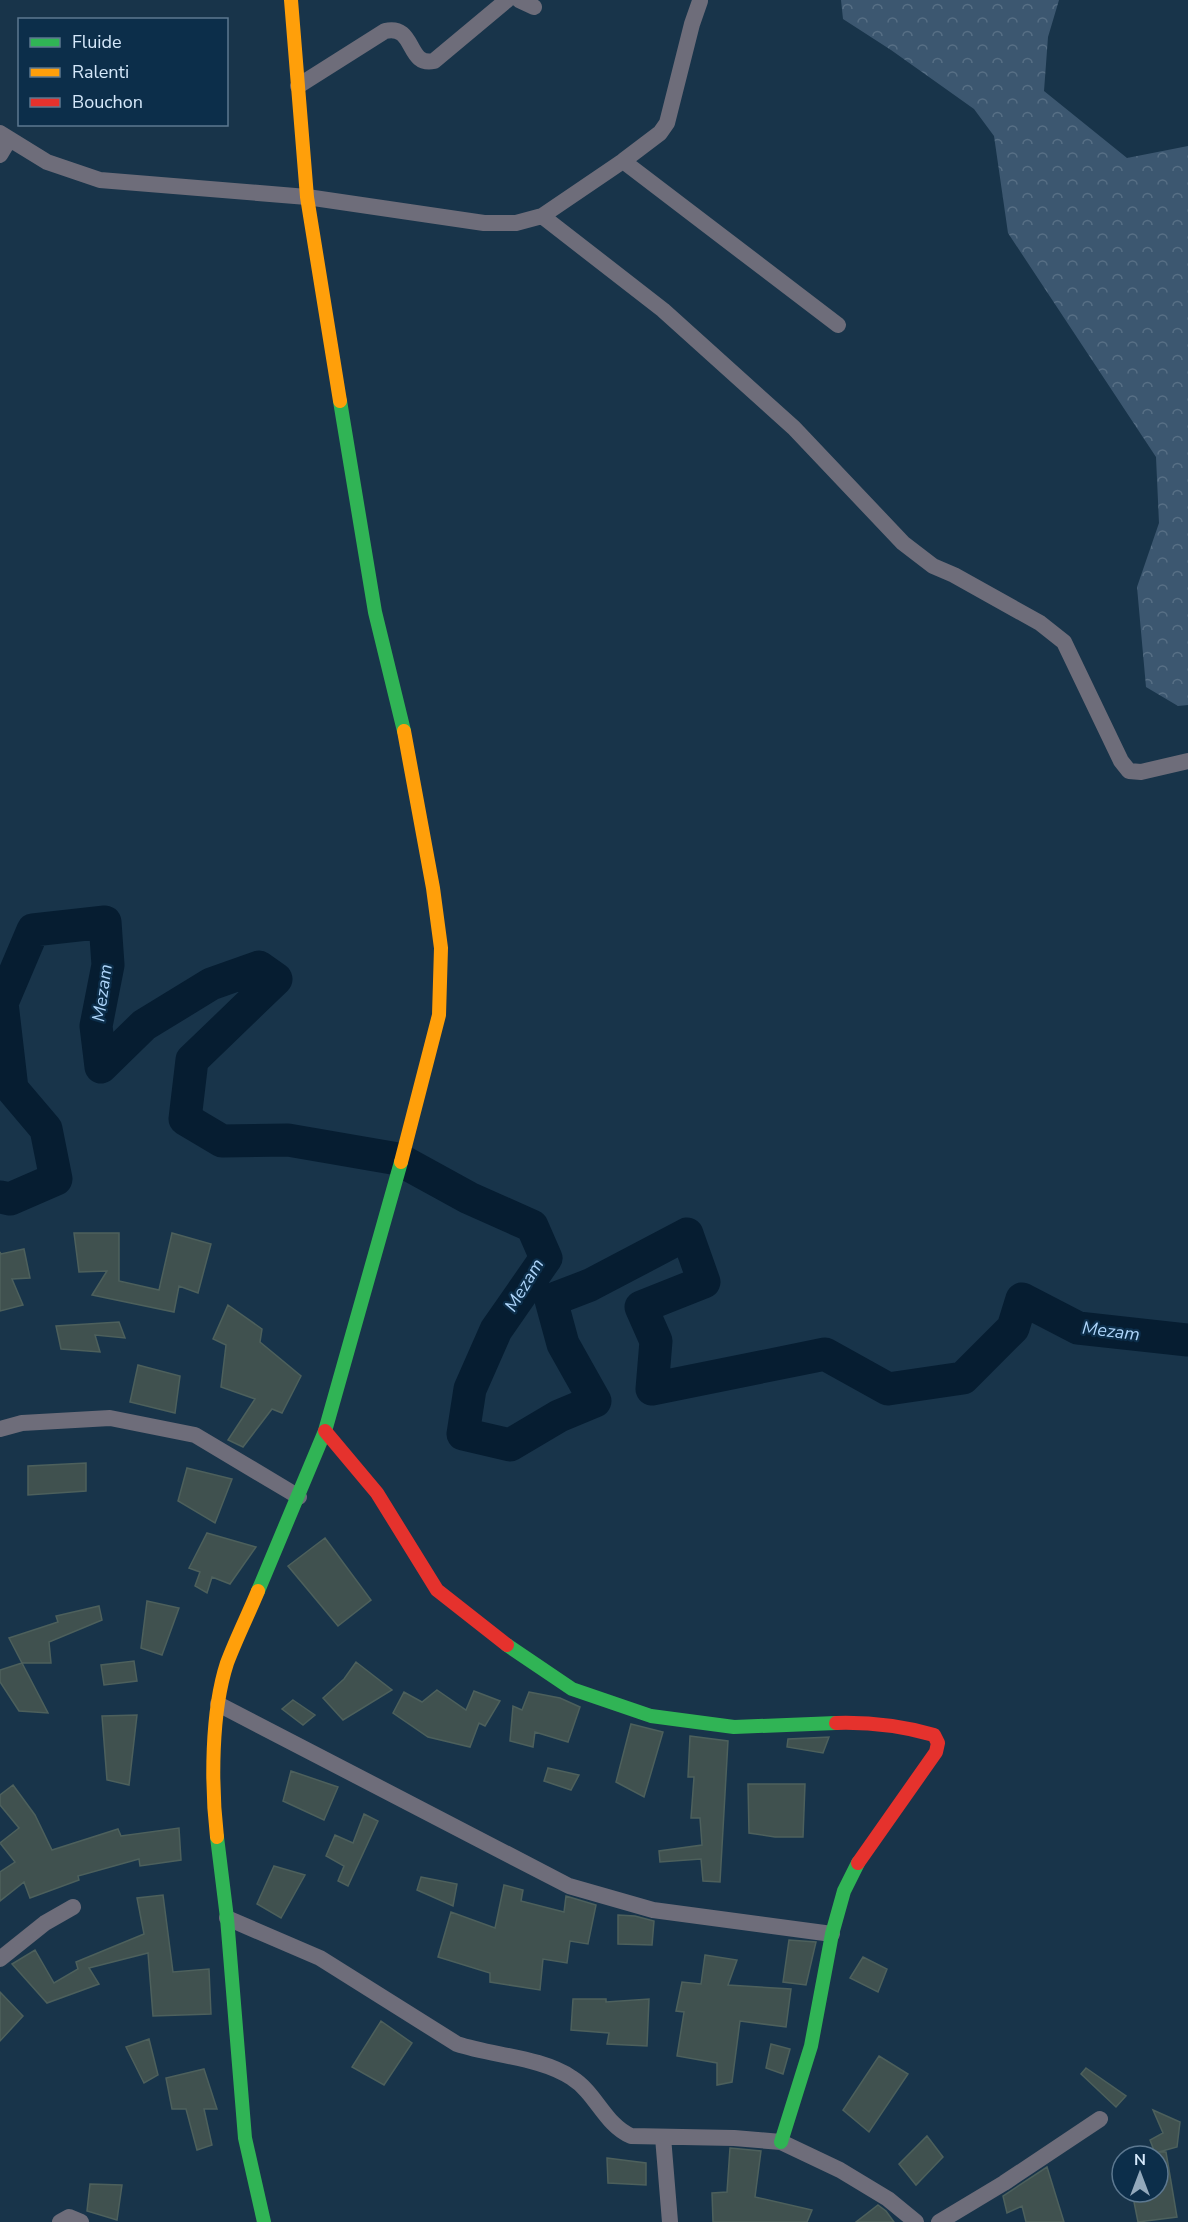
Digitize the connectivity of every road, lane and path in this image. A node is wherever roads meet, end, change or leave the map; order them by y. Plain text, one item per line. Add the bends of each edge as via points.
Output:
1 (291, 0) edge
2 (507, 0) edge
3 (700, 1) edge
4 (298, 86) junction
5 (4, 136) edge
6 (0, 155) edge
7 (623, 161) junction
8 (307, 197) junction
9 (542, 216) junction
10 (838, 325) dead end
11 (1188, 761) edge
12 (0, 1429) edge
13 (325, 1431) junction
14 (299, 1497) junction
15 (218, 1704) junction
16 (73, 1907) dead end
17 (227, 1918) junction
18 (832, 1934) junction
19 (0, 1959) edge
20 (1100, 2119) dead end
21 (663, 2137) junction
22 (781, 2142) junction
23 (60, 2222) edge
24 (81, 2222) edge
25 (264, 2222) edge
26 (670, 2222) edge
27 (916, 2222) edge
28 (939, 2222) edge

1 - 4 street
2 - 4 street via 434,62 419,59 402,32 393,29
3 - 7 street via 667,123
4 - 8 street
5 - 6 street
5 - 8 street via 47,162 100,180
7 - 9 street
7 - 10 street
8 - 9 street via 484,223 516,223
8 - 13 street via 375,612 410,758 441,948 439,1015 424,1078
9 - 11 street via 663,310 794,428 903,543 933,566 1040,622 1064,642 1129,771
12 - 14 street via 22,1423 110,1418 195,1435
13 - 14 street
13 - 18 street via 377,1493 437,1590 498,1639 572,1689 651,1716 734,1727 858,1722 906,1727 934,1735 938,1743 936,1752 858,1863 844,1891
14 - 15 street via 227,1664
15 - 17 street via 215,1816
15 - 18 street via 569,1886 653,1910
16 - 19 street via 45,1923
17 - 21 street via 320,1958 457,2044 555,2068 588,2092 621,2132
17 - 25 street via 245,2138
18 - 22 street via 811,2046
20 - 28 street
21 - 22 street
21 - 26 street
22 - 27 street via 840,2170 888,2199
23 - 24 street via 69,2217

